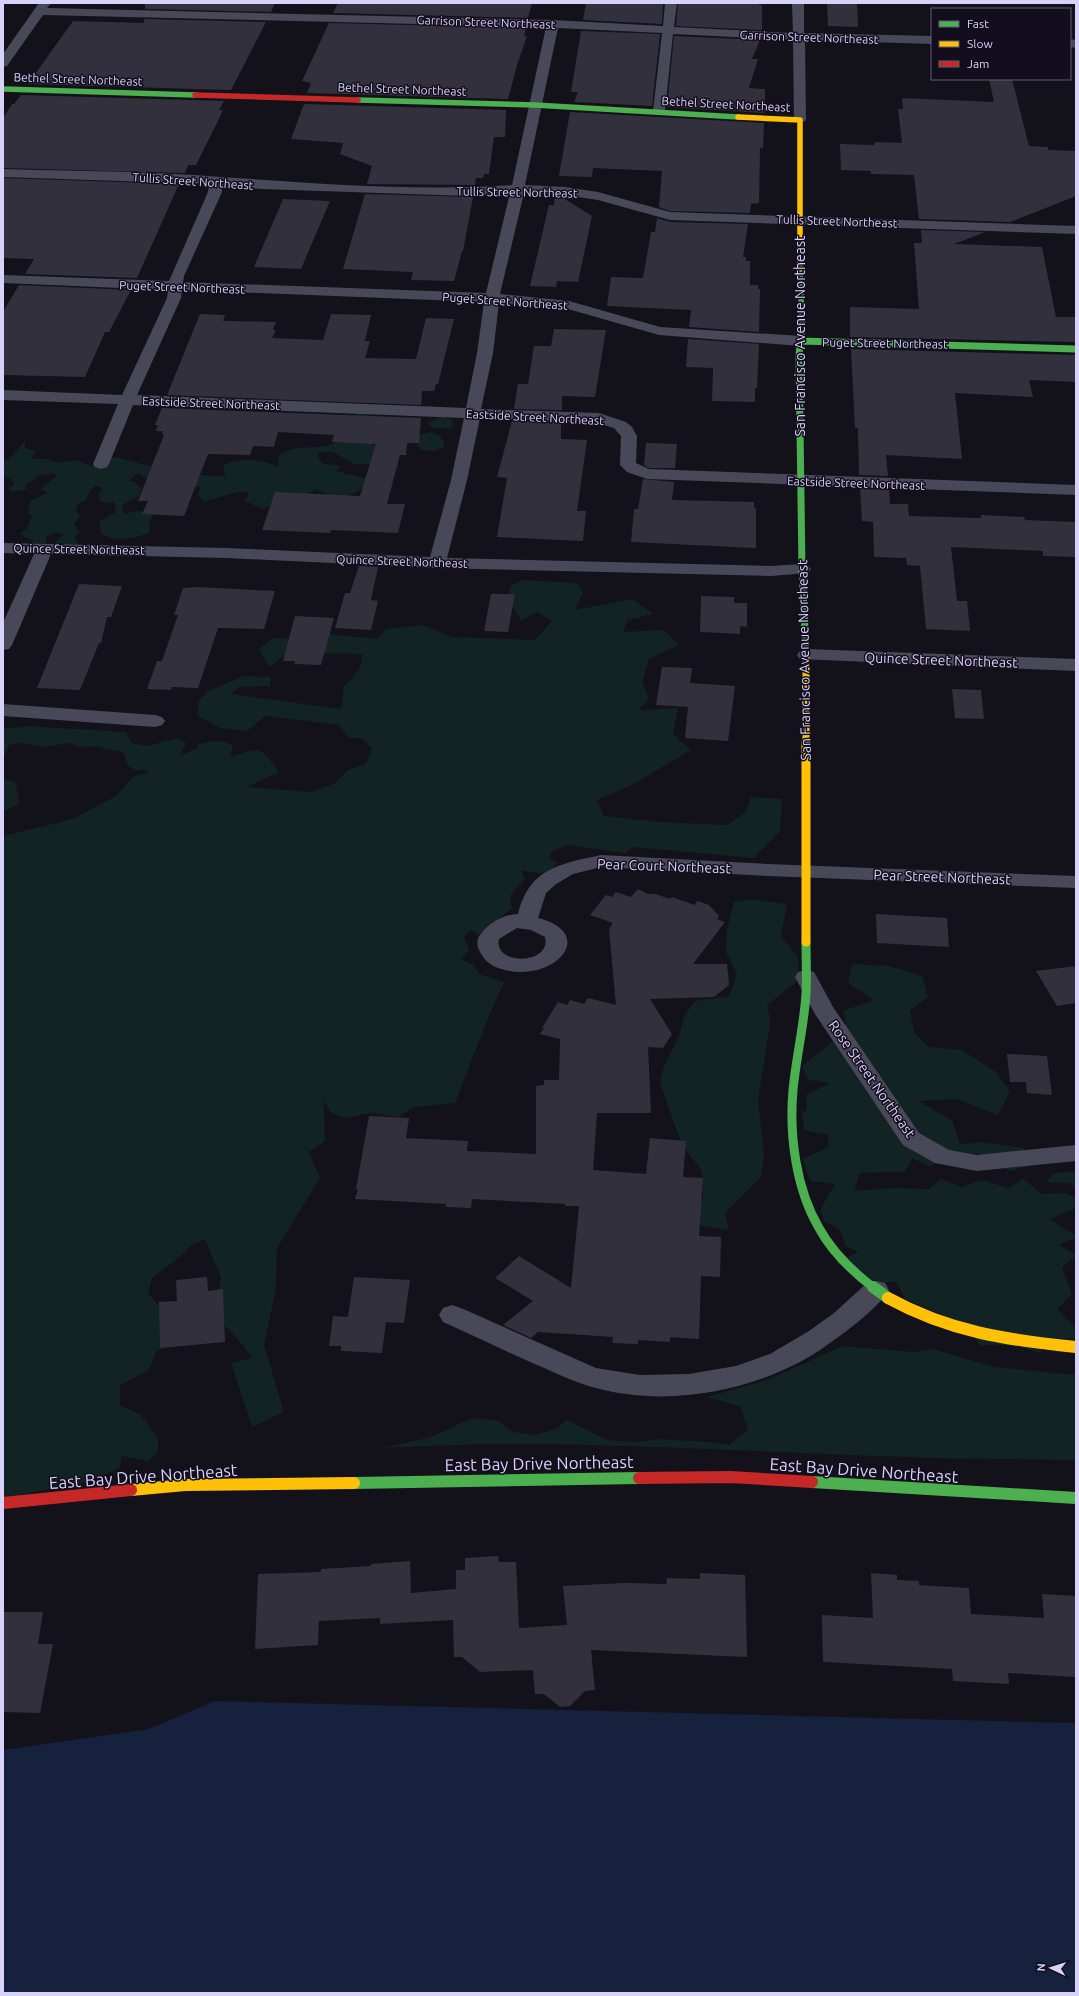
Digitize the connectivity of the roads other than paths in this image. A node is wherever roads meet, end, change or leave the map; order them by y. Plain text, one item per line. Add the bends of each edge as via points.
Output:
1 (671, 3) edge
2 (798, 3) edge
3 (42, 7) edge
4 (553, 24) junction
5 (667, 31) junction
6 (800, 37) junction
7 (931, 40) edge
8 (3, 63) edge
9 (3, 89) edge
10 (535, 105) junction
11 (659, 112) junction
12 (800, 120) junction
13 (3, 173) edge
14 (216, 182) junction
15 (518, 189) junction
16 (799, 220) junction
17 (1076, 230) edge
18 (3, 279) edge
19 (176, 287) junction
20 (492, 298) junction
21 (801, 341) junction
22 (1076, 349) edge
23 (3, 395) edge
24 (128, 400) junction
25 (473, 413) junction
26 (101, 464) dead end
27 (802, 482) junction
28 (1076, 490) edge
29 (3, 548) edge
30 (46, 549) junction
31 (437, 563) junction
32 (802, 569) junction
33 (3, 645) edge
34 (806, 655) junction
35 (1076, 665) edge
36 (3, 710) edge
37 (155, 720) dead end
38 (807, 872) junction
39 (1076, 882) edge
40 (527, 921) dead end
41 (806, 977) junction
42 (1076, 1154) edge
43 (876, 1290) junction
44 (452, 1315) dead end
45 (1076, 1348) edge
46 (1076, 1498) edge
47 (3, 1503) edge

1 - 5 street
2 - 6 street, San Francisco Avenue Northeast
3 - 4 street, Garrison Street Northeast
3 - 8 street
4 - 5 street, Garrison Street Northeast
4 - 10 street
5 - 6 street, Garrison Street Northeast
5 - 11 street
6 - 7 street, Garrison Street Northeast
6 - 12 street, San Francisco Avenue Northeast
9 - 10 street, Bethel Street Northeast
10 - 11 street, Bethel Street Northeast
10 - 15 street
11 - 12 street, Bethel Street Northeast
12 - 16 street, San Francisco Avenue Northeast
13 - 14 street, Tullis Street Northeast via 193,179
14 - 15 street, Tullis Street Northeast via 468,192
14 - 19 street via 215,192 177,276
15 - 16 street, Tullis Street Northeast via 580,192 670,216
15 - 20 street
16 - 17 street, Tullis Street Northeast
16 - 21 street, San Francisco Avenue Northeast
18 - 19 street, Puget Street Northeast
19 - 20 street, Puget Street Northeast
19 - 24 street via 174,298
20 - 21 street, Puget Street Northeast via 569,305 659,331
20 - 25 street via 485,353
21 - 22 street, Puget Street Northeast
21 - 27 street, San Francisco Avenue Northeast via 799,364
23 - 24 street, Eastside Street Northeast
24 - 25 street, Eastside Street Northeast
24 - 26 street
25 - 27 street, Eastside Street Northeast via 609,420 620,425 629,436 628,465 647,474
25 - 31 street via 460,480
27 - 28 street, Eastside Street Northeast
27 - 32 street, San Francisco Avenue Northeast
29 - 30 street, Quince Street Northeast
30 - 31 street, Quince Street Northeast via 227,553
30 - 33 street via 33,573
31 - 32 street, Quince Street Northeast via 771,571
32 - 34 street, San Francisco Avenue Northeast
34 - 35 street, Quince Street Northeast
34 - 38 street, San Francisco Avenue Northeast
36 - 37 street
38 - 39 street, Pear Street Northeast
38 - 40 street, Pear Court Northeast via 601,861 566,869 549,878 537,890
38 - 41 street, San Francisco Avenue Northeast
41 - 42 street, Rose Street Northeast via 824,1009 911,1138 943,1157 977,1163
41 - 43 street, San Francisco Avenue Northeast via 793,1092 799,1180 819,1229 842,1259
43 - 44 street via 826,1332 779,1361 747,1373 671,1385 632,1384 596,1378
43 - 45 street, San Francisco Avenue Northeast via 932,1321 977,1333
46 - 47 street, East Bay Drive Northeast via 730,1477 185,1485

